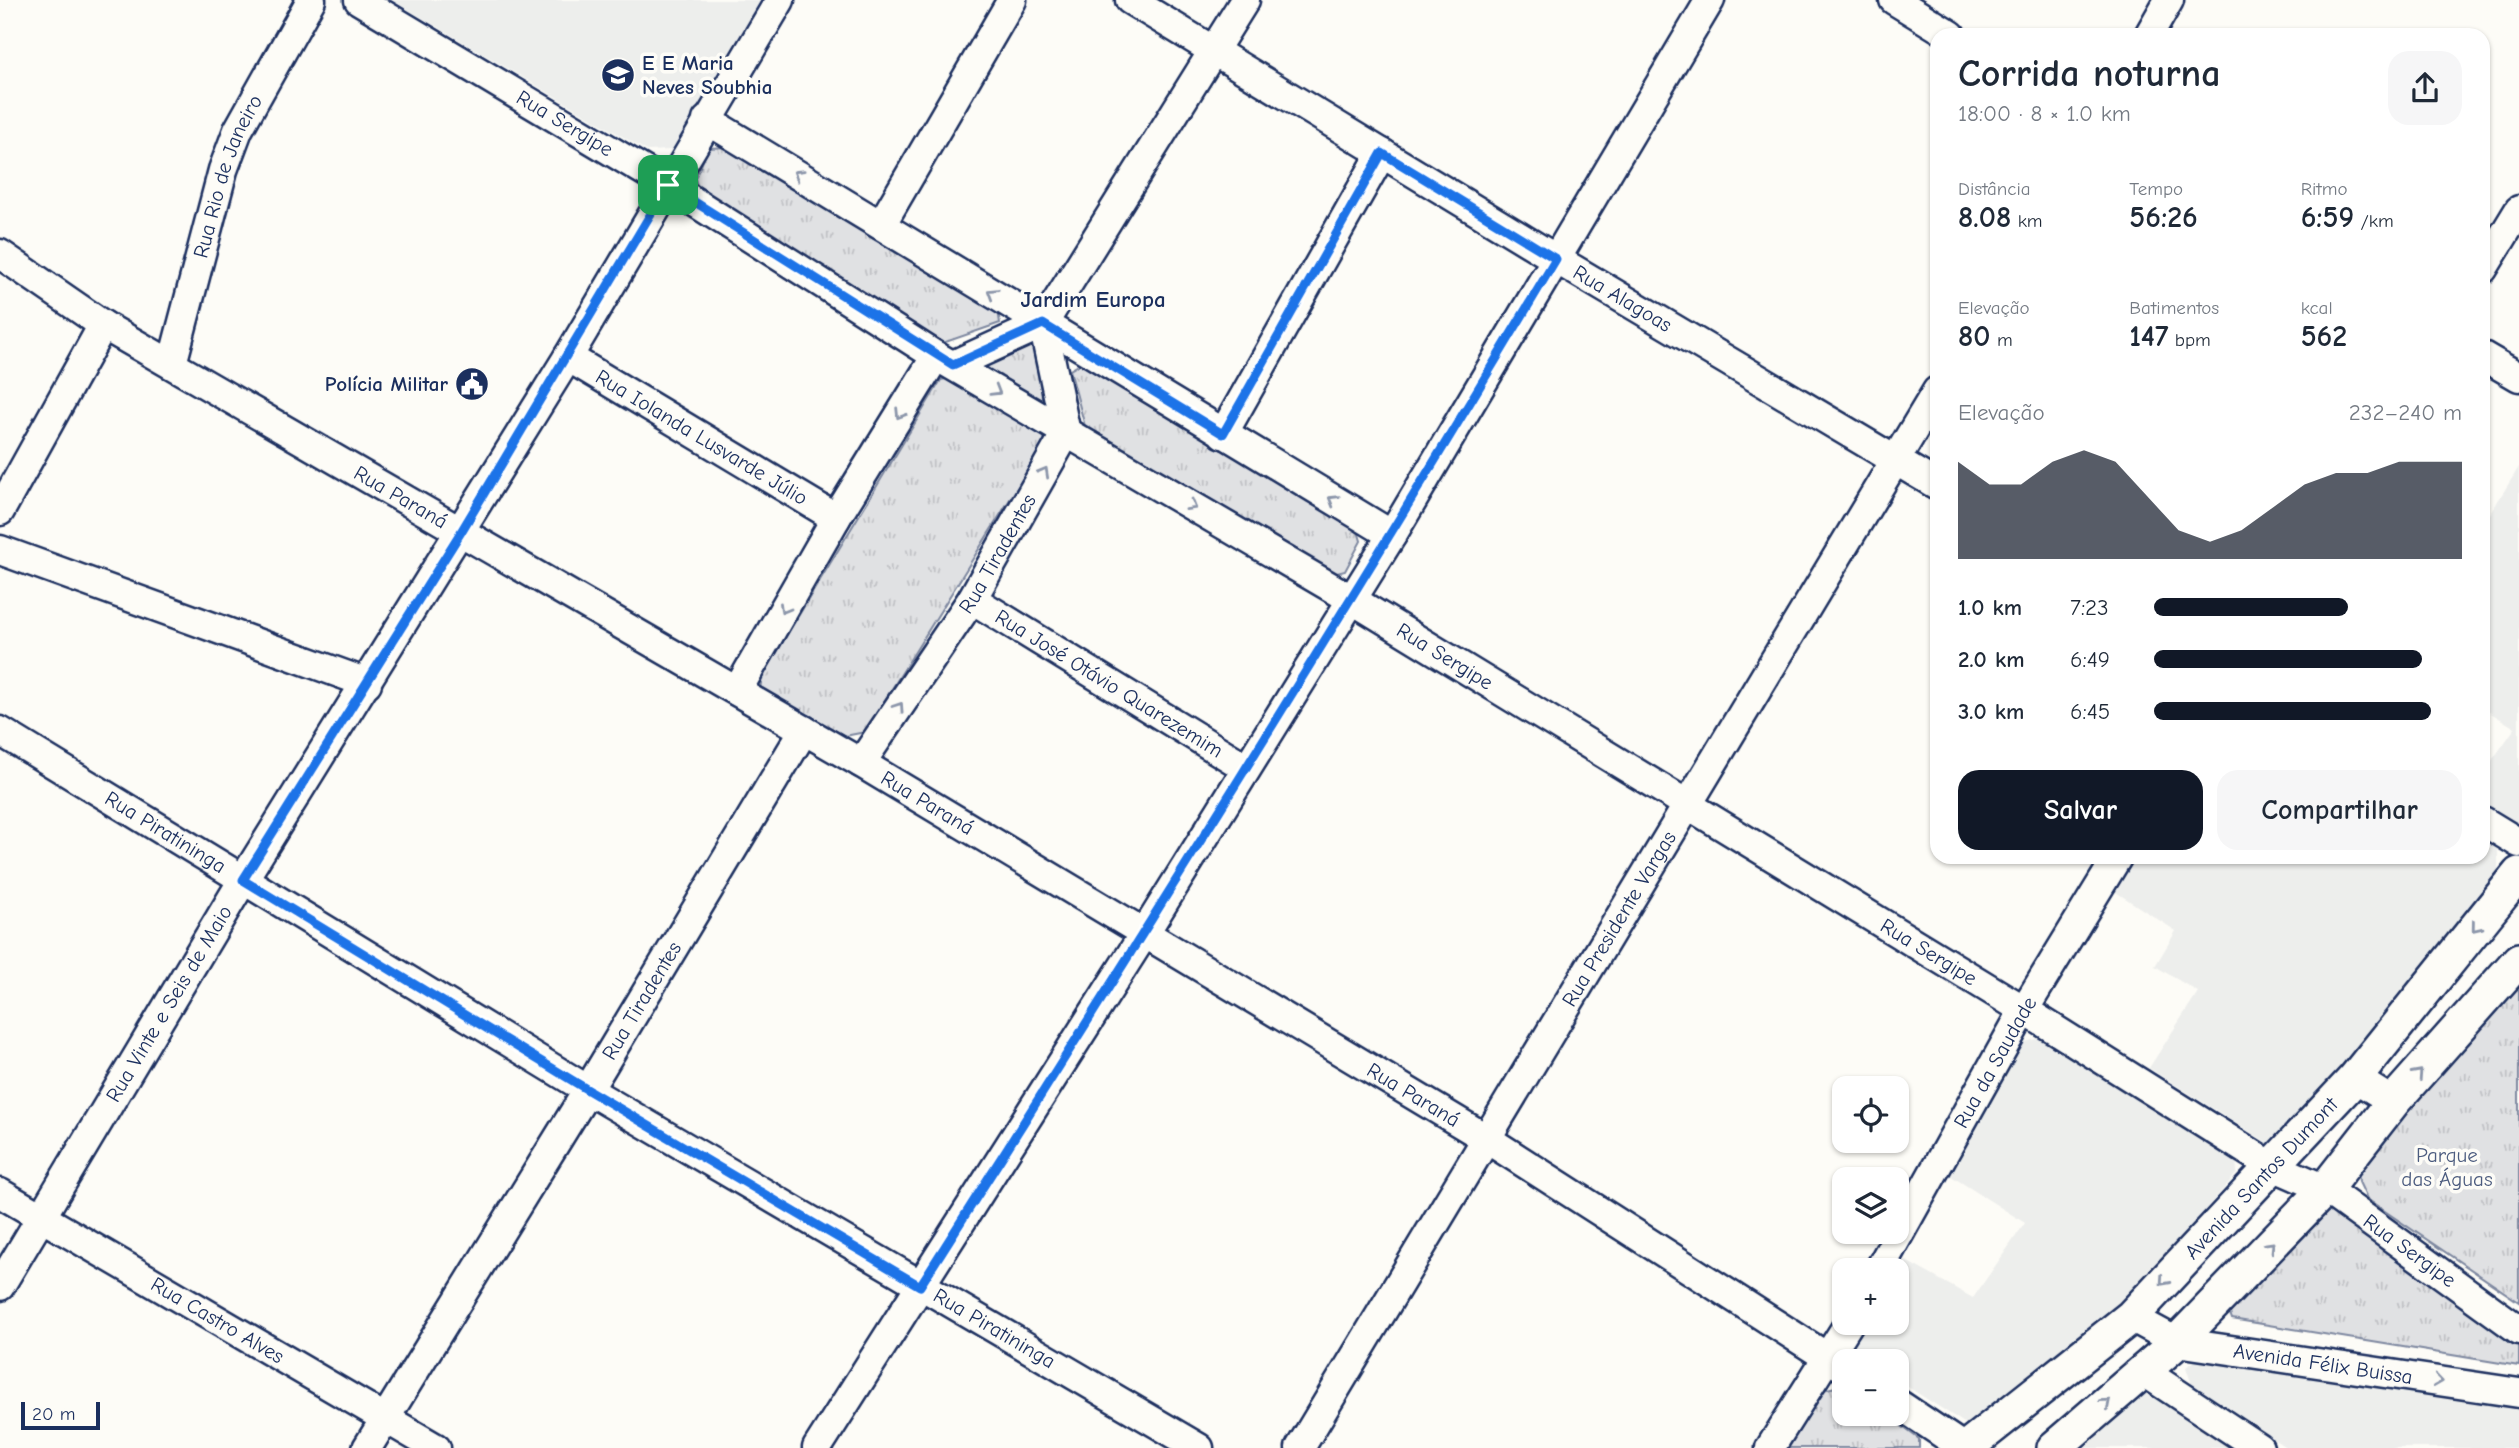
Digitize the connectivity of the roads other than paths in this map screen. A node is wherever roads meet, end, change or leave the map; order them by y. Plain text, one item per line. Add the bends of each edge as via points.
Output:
1 (311, 0) edge
2 (359, 0) edge
3 (780, 0) edge
4 (1012, 0) edge
5 (1130, 0) edge
6 (1245, 0) edge
7 (1710, 0) edge
8 (1894, 0) edge
9 (2169, 0) edge
10 (1940, 28) edge
11 (2153, 28) edge
12 (1214, 52) junction
13 (707, 120) junction
14 (1382, 153) junction
15 (668, 185) junction
16 (2519, 210) edge
17 (881, 225) junction
18 (0, 254) edge
19 (2490, 257) edge
20 (1556, 259) junction
21 (1043, 324) junction
22 (103, 325) junction
23 (568, 357) junction
24 (945, 360) junction
25 (2490, 360) edge
26 (172, 364) junction
27 (2519, 377) edge
28 (1930, 403) edge
29 (1066, 433) junction
30 (1223, 434) junction
31 (1896, 459) junction
32 (9, 477) edge
33 (1930, 481) edge
34 (0, 511) edge
35 (836, 518) junction
36 (461, 532) junction
37 (1392, 535) junction
38 (0, 550) edge
39 (972, 599) junction
40 (1352, 599) junction
41 (367, 683) junction
42 (737, 691) junction
43 (803, 730) junction
44 (0, 732) edge
45 (861, 763) junction
46 (1245, 767) junction
47 (1686, 804) junction
48 (2490, 825) edge
49 (2519, 843) edge
50 (2113, 864) edge
51 (2519, 874) edge
52 (243, 880) junction
53 (1144, 934) junction
54 (2519, 960) edge
55 (2024, 1010) junction
56 (2355, 1078) junction
57 (588, 1090) junction
58 (2393, 1102) junction
59 (1488, 1139) junction
60 (2270, 1165) junction
61 (2325, 1189) junction
62 (0, 1193) edge
63 (42, 1219) junction
64 (1885, 1258) edge
65 (0, 1286) edge
66 (920, 1286) junction
67 (2131, 1317) junction
68 (2519, 1330) edge
69 (2177, 1342) junction
70 (1832, 1360) edge
71 (1832, 1369) edge
72 (2143, 1371) junction
73 (2519, 1393) edge
74 (1909, 1411) edge
75 (386, 1418) junction
76 (367, 1448) edge
77 (436, 1448) edge
78 (817, 1448) edge
79 (1199, 1448) edge
80 (1300, 1448) edge
81 (1770, 1448) edge
82 (1965, 1448) edge
83 (2054, 1448) edge
84 (2259, 1448) edge

1 - 26 street, Rua Rio de Janeiro via 238,130 223,170
2 - 15 street, Rua Sergipe
3 - 13 street, Rua Vinte e Seis de Maio
4 - 17 street
5 - 12 street, Rua Alagoas
6 - 12 street
7 - 20 street
8 - 10 street
9 - 11 street
12 - 14 street, Rua Alagoas
12 - 21 street
13 - 15 street, Rua Vinte e Seis de Maio
17 -> 13 street
14 - 20 street, Rua Alagoas
14 - 30 street
15 - 23 street, Rua Vinte e Seis de Maio
15 - 24 street, Rua Sergipe
16 - 19 street
21 -> 17 street
18 - 22 street, Rua Paraná
20 - 31 street, Rua Alagoas
20 - 37 street
21 - 24 street
21 - 29 street
21 - 30 street
22 - 26 street, Rua Paraná
22 - 32 street
23 - 35 street, Rua Iolanda Lusvarde Júlio
23 - 36 street, Rua Vinte e Seis de Maio
24 -> 29 street, Rua Sergipe
24 -> 35 street
25 - 27 street
26 - 36 street, Rua Paraná
28 - 31 street, Rua Presidente Vargas
39 -> 29 street, Rua Tiradentes
29 -> 40 street, Rua Sergipe
37 -> 30 street
31 - 33 street, Rua Alagoas
31 - 47 street, Rua Presidente Vargas
32 - 34 street
35 -> 42 street
36 - 41 street, Rua Vinte e Seis de Maio
36 - 42 street, Rua Paraná
37 - 40 street
38 - 41 street
45 -> 39 street, Rua Tiradentes
39 - 46 street, Rua José Otávio Quarezemim
40 - 46 street
40 - 47 street, Rua Sergipe
41 - 52 street, Rua Vinte e Seis de Maio
42 - 43 street, Rua Paraná
43 - 45 street, Rua Paraná
43 - 57 street, Rua Tiradentes
44 - 52 street, Rua Piratininga
45 - 53 street, Rua Paraná
46 - 53 street
47 - 55 street, Rua Sergipe
47 - 59 street, Rua Presidente Vargas
48 - 49 street
50 - 55 street, Rua da Saudade
51 -> 56 street, Avenida Santos Dumont
52 - 57 street, Rua Piratininga
52 - 63 street, Rua Vinte e Seis de Maio
53 - 59 street, Rua Paraná
53 - 66 street
58 -> 54 street
55 - 60 street, Rua Sergipe
55 - 64 street, Rua da Saudade
56 - 58 street
56 - 60 street, Avenida Santos Dumont
57 - 66 street, Rua Piratininga
57 - 75 street, Rua Tiradentes
58 - 61 street
59 - 70 street, Rua Paraná
59 - 80 street, Rua Presidente Vargas
60 - 61 street, Rua Sergipe
60 -> 67 street, Avenida Santos Dumont
61 - 68 street, Rua Sergipe
69 -> 61 street
62 - 63 street, Rua Castro Alves
63 - 65 street, Rua Vinte e Seis de Maio
63 - 75 street, Rua Castro Alves
66 - 78 street
66 - 79 street, Rua Piratininga
67 - 69 street, Avenida Félix Buissa
67 - 82 street, Avenida Santos Dumont
69 - 72 street
69 -> 73 street, Avenida Félix Buissa
71 - 81 street
83 -> 72 street
72 - 84 street
74 - 82 street
75 - 76 street, Rua Tiradentes
75 - 77 street, Rua Castro Alves

